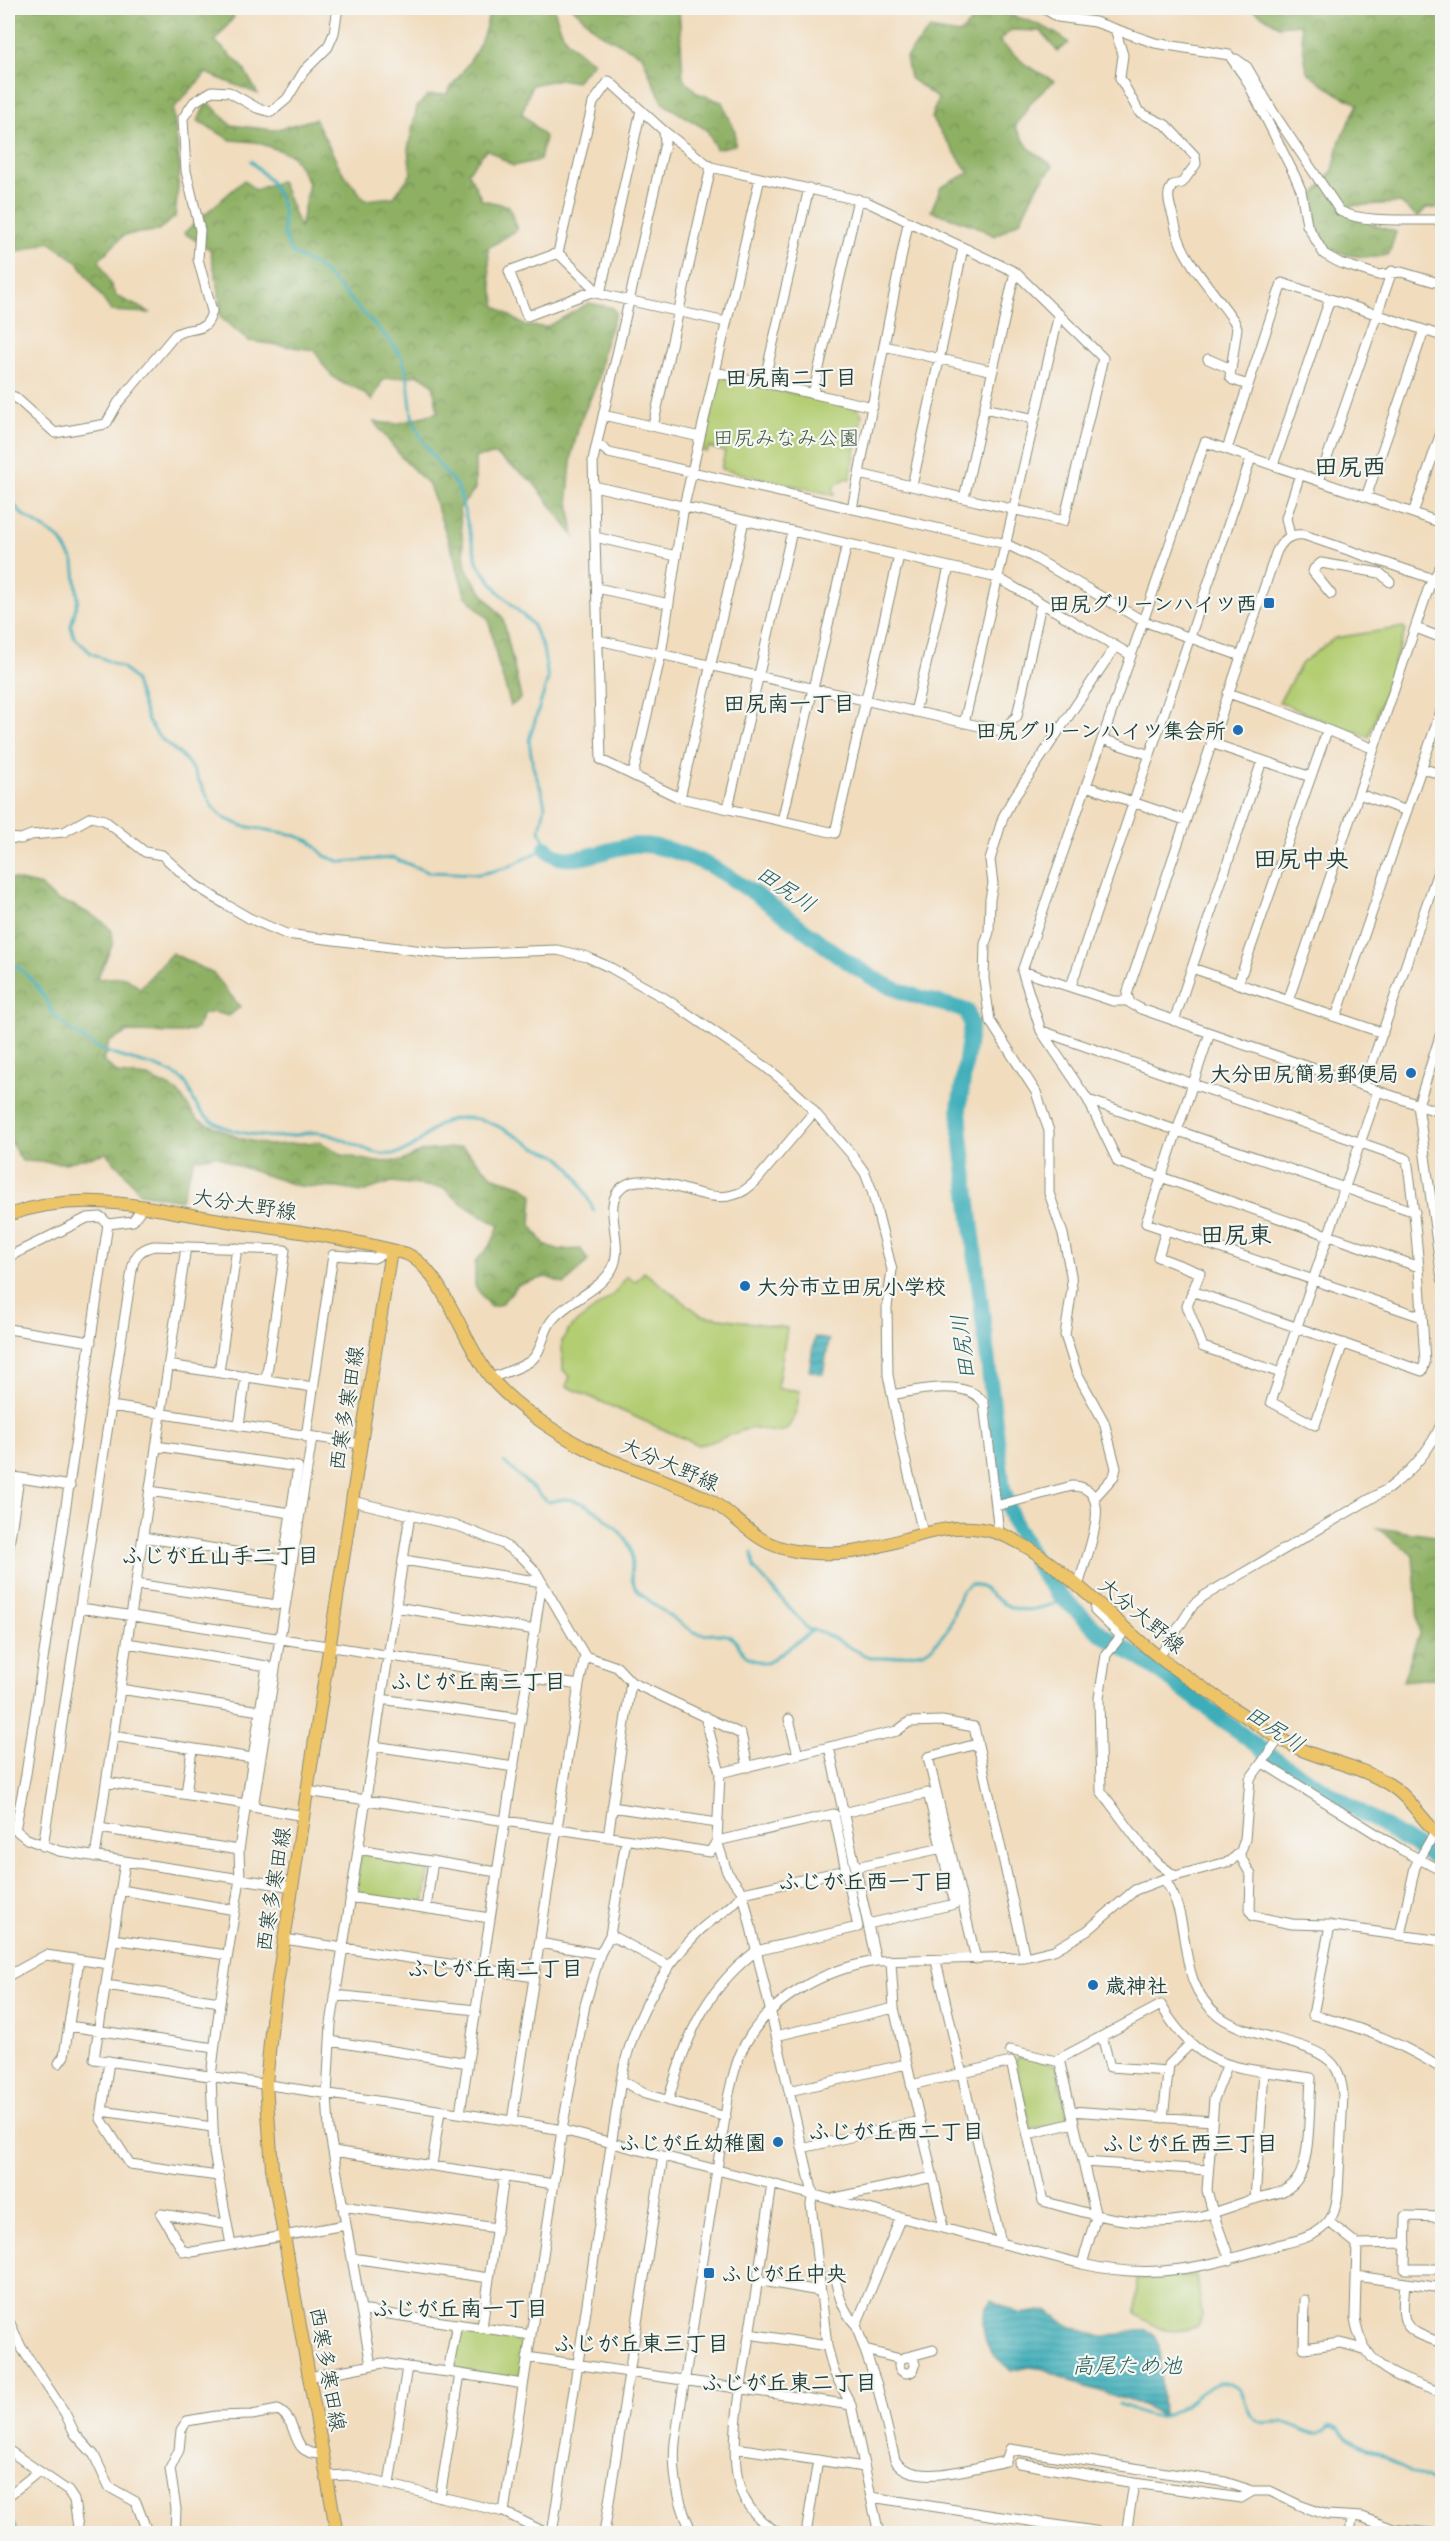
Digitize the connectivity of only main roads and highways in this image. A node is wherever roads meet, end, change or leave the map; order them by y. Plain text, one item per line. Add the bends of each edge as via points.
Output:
1 (8, 1215) edge
2 (391, 1250) junction
3 (1435, 1838) edge
4 (337, 2534) edge

1 - 2 main road, 大分大野線 via 69,1201 95,1200 335,1237
2 - 3 main road, 大分大野線 via 417,1259 426,1269 491,1378 566,1437 599,1455 705,1498 758,1537 794,1551 859,1551 952,1527 999,1533 1029,1549 1159,1657 1276,1743 1358,1768 1389,1784 1403,1794
2 - 4 main road, 西寒多寒田線 via 273,2011 266,2084 269,2146

